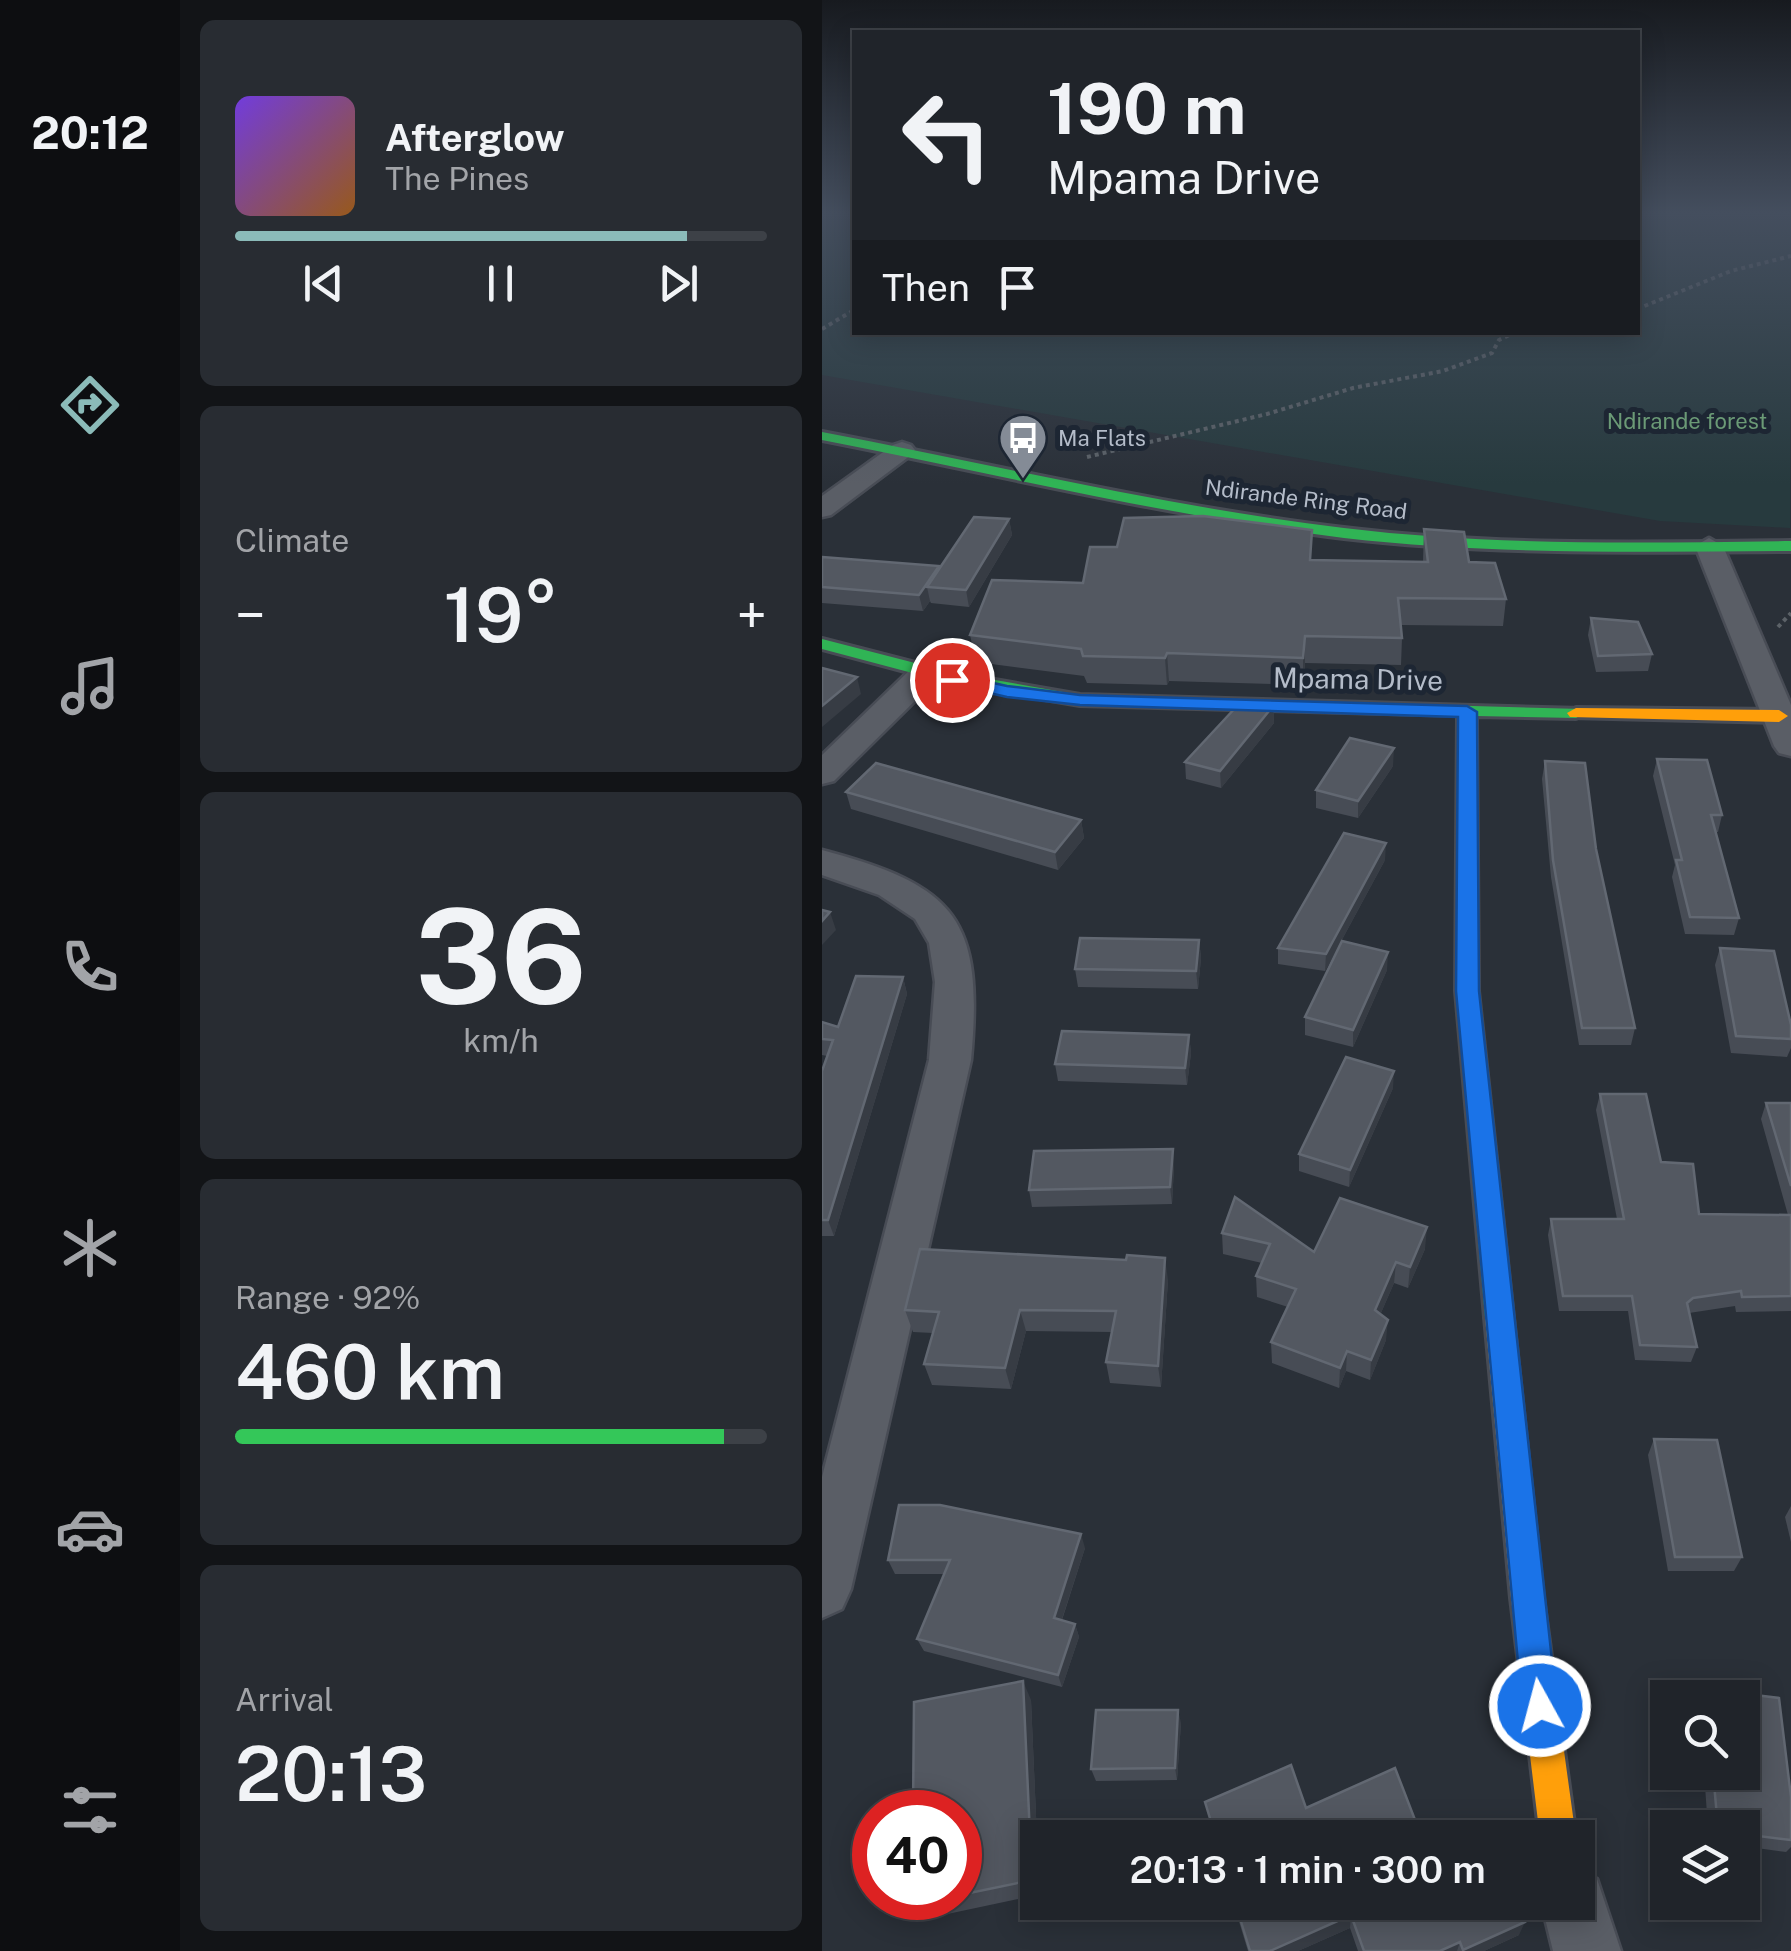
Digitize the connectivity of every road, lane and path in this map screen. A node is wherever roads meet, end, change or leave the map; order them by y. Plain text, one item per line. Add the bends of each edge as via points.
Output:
1 (852, 311) edge
2 (822, 329) edge
3 (1510, 335) edge
4 (822, 436) edge
5 (902, 450) junction
6 (1017, 472) junction
7 (822, 509) edge
8 (1709, 546) junction
9 (1790, 546) edge
10 (822, 644) edge
11 (924, 674) junction
12 (1467, 712) junction
13 (1780, 716) junction
14 (1790, 746) edge
15 (822, 774) edge
16 (822, 862) edge
17 (822, 1589) edge
18 (1556, 1820) edge
19 (1579, 1920) edge
20 (1587, 1951) edge

1 - 2 path
3 - 6 path via 1492,353 1442,372
4 - 5 street, Ndirande Ring Road
5 - 6 street, Ndirande Ring Road
5 - 7 street
6 - 8 street, Ndirande Ring Road via 1193,510 1345,533
8 - 9 street, Ndirande Ring Road
8 - 13 street
10 - 11 street, Mpama Drive
11 - 12 street, Mpama Drive via 1080,700
11 - 15 street
12 - 13 street, Mpama Drive
12 - 18 street via 1468,991 1527,1598
13 - 14 street
16 - 17 street via 900,891 929,910 948,947 958,989 950,1060
19 - 20 street

